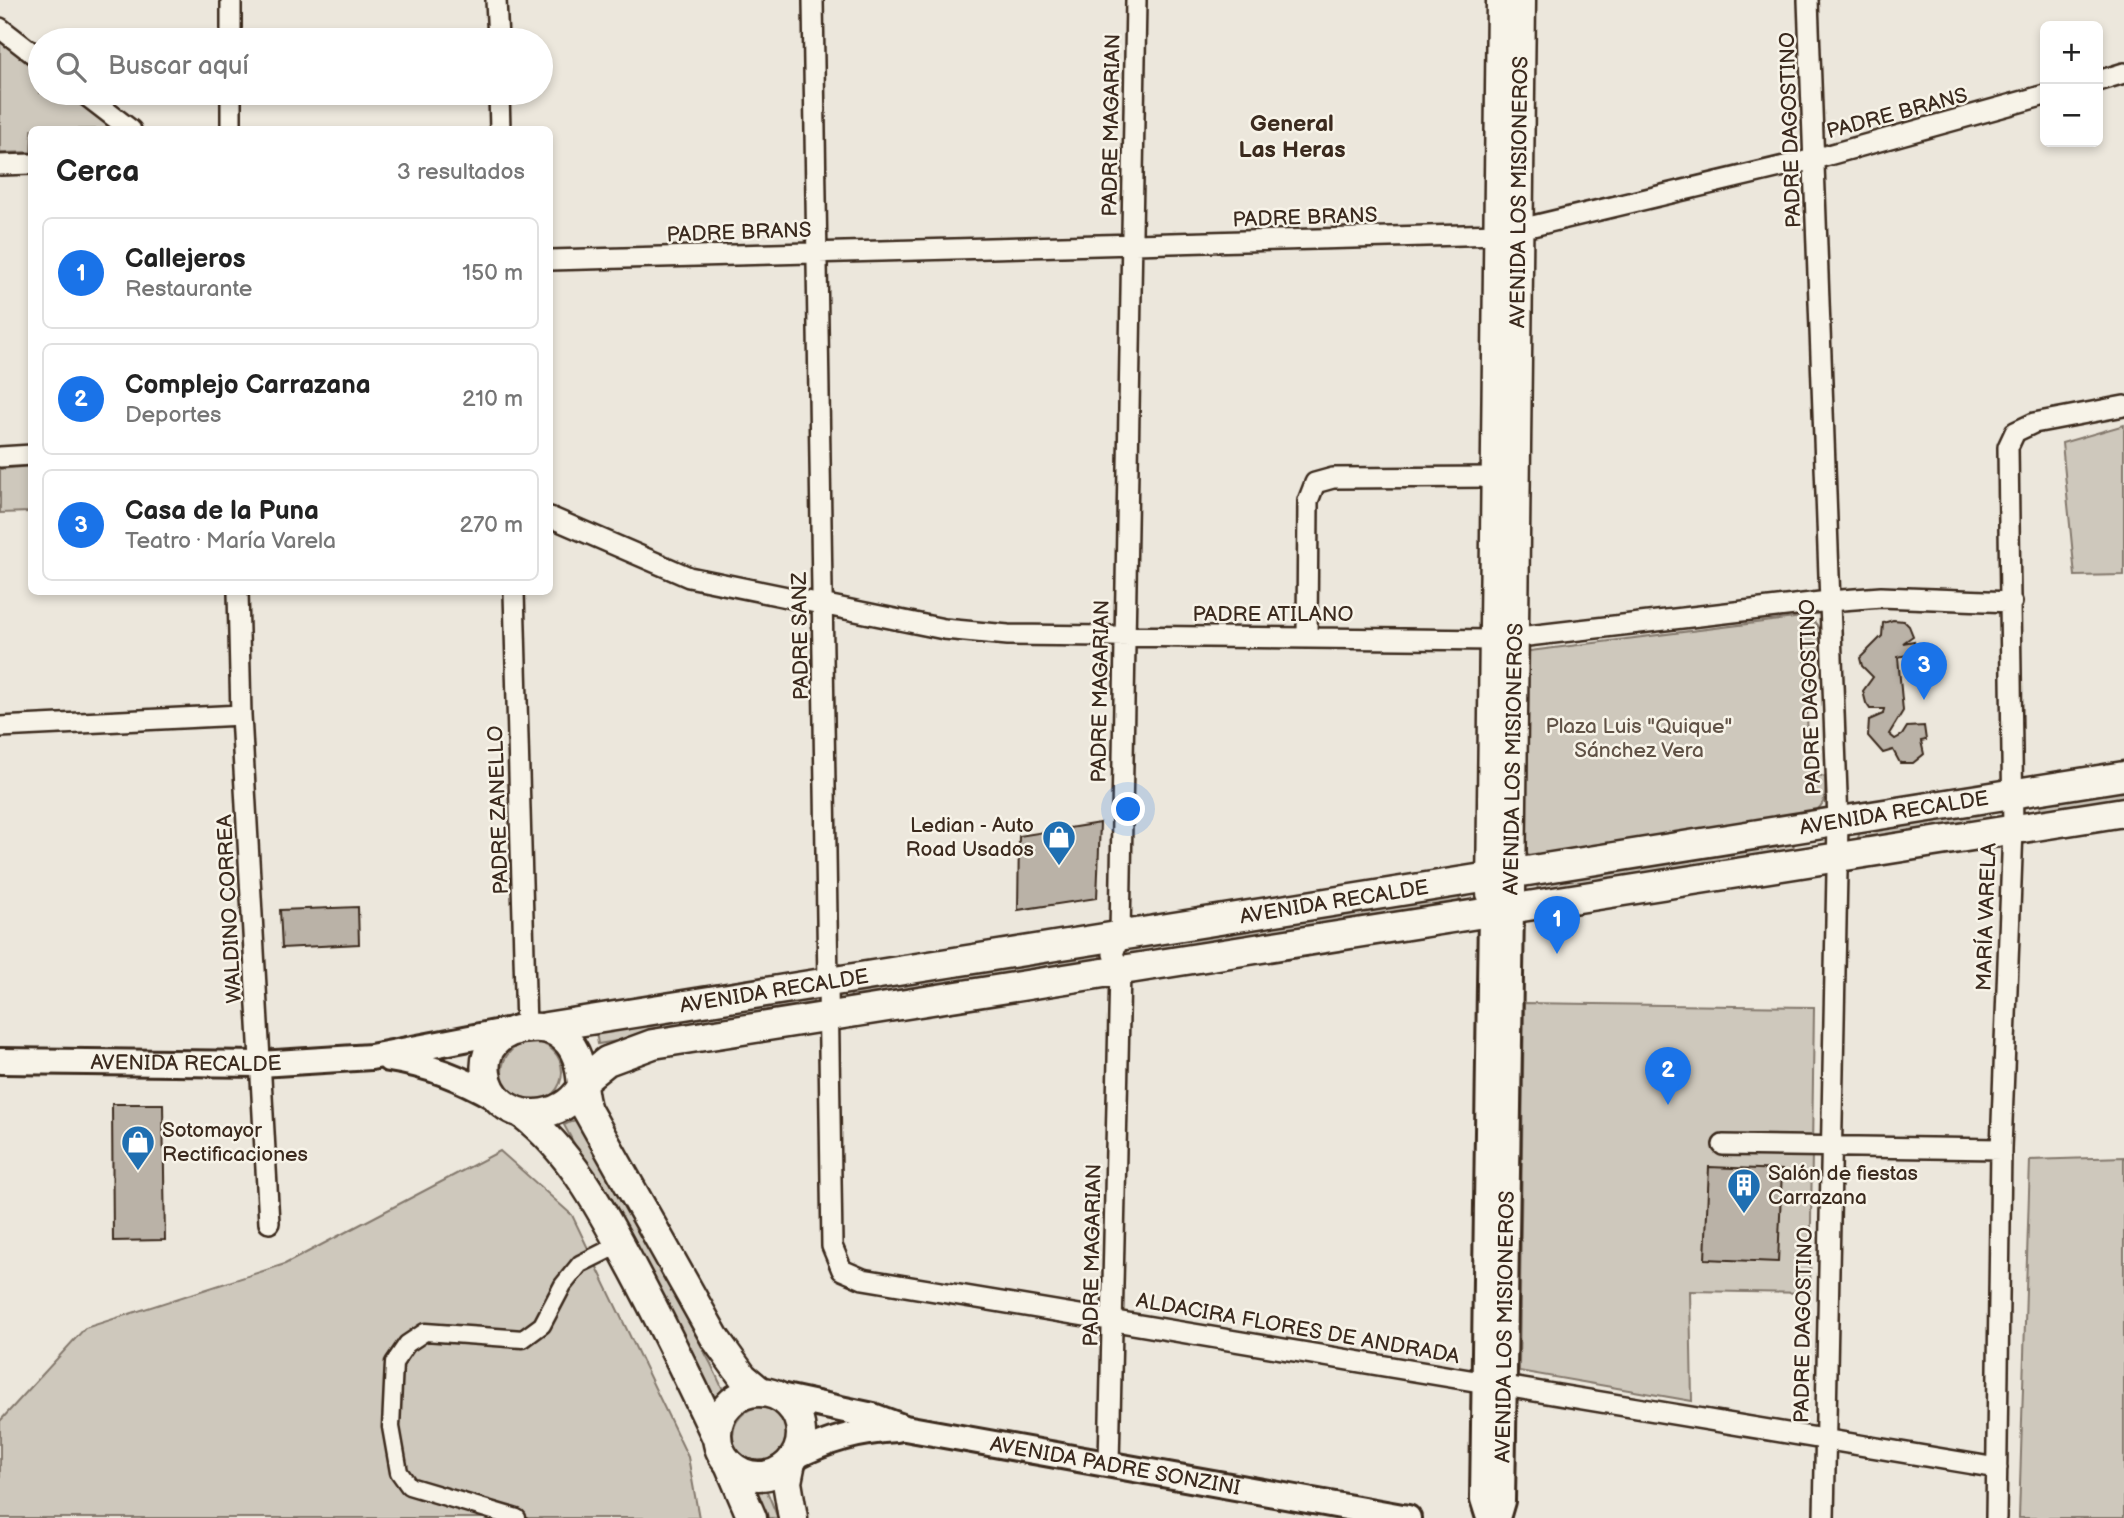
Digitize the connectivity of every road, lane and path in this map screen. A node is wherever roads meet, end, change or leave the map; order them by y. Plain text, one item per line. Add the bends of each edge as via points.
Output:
1 (231, 0) edge
2 (496, 0) edge
3 (813, 0) edge
4 (1136, 0) edge
5 (1501, 0) edge
6 (1521, 0) edge
7 (1808, 0) edge
8 (0, 28) edge
9 (231, 28) edge
10 (497, 28) edge
11 (28, 50) edge
12 (2124, 74) edge
13 (2103, 80) edge
14 (2040, 96) edge
15 (99, 105) edge
16 (231, 105) edge
17 (499, 105) edge
18 (126, 126) edge
19 (231, 126) edge
20 (500, 126) edge
21 (1814, 159) junction
22 (28, 164) edge
23 (0, 165) edge
24 (1509, 232) junction
25 (1133, 245) junction
26 (818, 252) junction
27 (553, 260) edge
28 (2124, 406) edge
29 (28, 455) edge
30 (0, 457) edge
31 (1496, 477) junction
32 (553, 518) edge
33 (238, 595) edge
34 (514, 595) edge
35 (1829, 601) junction
36 (2011, 602) junction
37 (822, 607) junction
38 (1123, 636) junction
39 (1307, 637) junction
40 (1504, 639) junction
41 (241, 715) junction
42 (0, 727) edge
43 (2124, 776) edge
44 (2012, 794) junction
45 (2124, 812) edge
46 (1838, 822) junction
47 (2012, 830) junction
48 (1838, 857) junction
49 (1502, 875) junction
50 (1501, 910) junction
51 (1120, 935) junction
52 (1120, 970) junction
53 (827, 982) junction
54 (828, 1017) junction
55 (526, 1029) junction
56 (371, 1057) junction
57 (0, 1061) edge
58 (260, 1064) junction
59 (581, 1084) junction
60 (496, 1098) junction
61 (521, 1113) junction
62 (1723, 1145) dead end
63 (1830, 1146) junction
64 (2001, 1149) junction
65 (270, 1223) dead end
66 (620, 1244) junction
67 (842, 1270) joint
68 (1113, 1319) junction
69 (1494, 1385) junction
70 (768, 1394) junction
71 (905, 1428) junction
72 (717, 1438) junction
73 (1823, 1439) junction
74 (792, 1460) junction
75 (729, 1464) junction
76 (1110, 1464) junction
77 (1997, 1468) junction
78 (517, 1518) edge
79 (752, 1518) edge
80 (793, 1518) edge
81 (1408, 1518) edge
82 (1489, 1518) edge
83 (1497, 1518) edge
84 (1824, 1518) edge
85 (1996, 1518) edge

1 - 9 street
2 - 10 street
3 - 26 street, PADRE SANZ
4 - 25 street, PADRE MAGARIAN
5 - 24 main road, AVENIDA LOS MISIONEROS
6 - 24 main road, AVENIDA LOS MISIONEROS
7 - 21 street, PADRE DAGOSTINO
8 - 11 street
12 - 13 street
14 - 21 street, PADRE BRANS
15 - 18 street
16 - 19 street
17 - 20 street
21 - 24 street, PADRE BRANS
21 - 35 street, PADRE DAGOSTINO
22 - 23 street
24 - 25 street, PADRE BRANS
24 - 31 main road, AVENIDA LOS MISIONEROS
24 - 40 main road, AVENIDA LOS MISIONEROS
25 - 26 street, PADRE BRANS
25 - 38 street, PADRE MAGARIAN
26 - 27 street, PADRE BRANS
26 - 37 street, PADRE SANZ
28 - 36 street, MARÍA VARELA via 2034,423 2015,432 2008,447
29 - 30 street
31 - 39 street via 1333,478 1315,483 1307,501
31 - 40 main road, AVENIDA LOS MISIONEROS
32 - 37 street, PADRE ATILANO via 689,577
33 - 41 street, WALDINO CORREA
34 - 55 street, PADRE ZANELLO
35 - 36 street, PADRE ATILANO via 1881,597
35 - 40 street, PADRE ATILANO
35 - 46 street, PADRE DAGOSTINO
36 - 44 street, MARÍA VARELA
37 - 38 street, PADRE ATILANO via 944,629
37 - 53 street, PADRE SANZ
38 - 39 street, PADRE ATILANO
38 - 51 street, PADRE MAGARIAN
39 - 40 street, PADRE ATILANO
40 - 49 main road, AVENIDA LOS MISIONEROS
41 - 42 street
41 - 58 street, WALDINO CORREA
43 - 44 main road, AVENIDA RECALDE
44 - 46 main road, AVENIDA RECALDE
44 - 47 street, MARÍA VARELA
45 - 47 main road, AVENIDA RECALDE
46 - 48 street, PADRE DAGOSTINO
46 - 49 main road, AVENIDA RECALDE
47 - 48 main road, AVENIDA RECALDE
47 - 64 street, MARÍA VARELA
48 - 50 main road, AVENIDA RECALDE
48 - 63 street, PADRE DAGOSTINO
49 - 50 main road, AVENIDA LOS MISIONEROS
49 - 51 main road, AVENIDA RECALDE
50 - 52 main road, AVENIDA RECALDE
50 - 69 street, AVENIDA LOS MISIONEROS
51 - 52 street, PADRE MAGARIAN via 1112,954
51 - 53 main road, AVENIDA RECALDE
52 - 54 main road, AVENIDA RECALDE
52 - 68 street, PADRE MAGARIAN
53 - 54 street, PADRE SANZ
53 - 55 main road, AVENIDA RECALDE
54 - 59 main road, AVENIDA RECALDE via 653,1044 607,1061
54 - 67 street, PADRE SANZ via 832,1247
55 - 56 street, AVENIDA RECALDE
55 - 59 main road via 570,1044
55 - 60 main road via 495,1041 485,1059 488,1084
56 - 58 street, AVENIDA RECALDE
56 - 60 street, AVENIDA RECALDE via 417,1063
57 - 58 street, AVENIDA RECALDE
58 - 65 street, WALDINO CORREA
59 - 61 main road via 568,1104 554,1111
59 - 70 main road via 587,1110 715,1338 743,1377
60 - 61 main road
61 - 66 main road via 569,1161
62 - 63 street
63 - 64 street
63 - 73 street, PADRE DAGOSTINO
64 - 77 street, MARÍA VARELA
66 - 72 main road via 685,1366
66 - 78 street via 580,1264 542,1325 523,1339 425,1332 407,1344 394,1363 391,1427 399,1472 409,1486
67 - 68 street, ALDACIRA FLORES DE ANDRADA via 863,1279
68 - 69 street, ALDACIRA FLORES DE ANDRADA
68 - 76 street, PADRE MAGARIAN
69 - 73 street, ALDACIRA FLORES DE ANDRADA
69 - 82 street, AVENIDA LOS MISIONEROS via 1483,1499
69 - 83 street, AVENIDA LOS MISIONEROS via 1502,1501
70 - 71 street, AVENIDA PADRE SONZINI via 873,1416
70 - 72 main road via 740,1397 724,1411
70 - 74 main road via 795,1412 800,1425 801,1438
71 - 74 street, AVENIDA PADRE SONZINI via 851,1434
71 - 76 street, AVENIDA PADRE SONZINI
72 - 75 main road
73 - 77 street, ALDACIRA FLORES DE ANDRADA
73 - 84 street, PADRE DAGOSTINO
74 - 75 main road via 768,1476 741,1473
74 - 80 main road via 787,1482
75 - 79 main road
76 - 81 street, AVENIDA PADRE SONZINI
77 - 85 street, MARÍA VARELA

